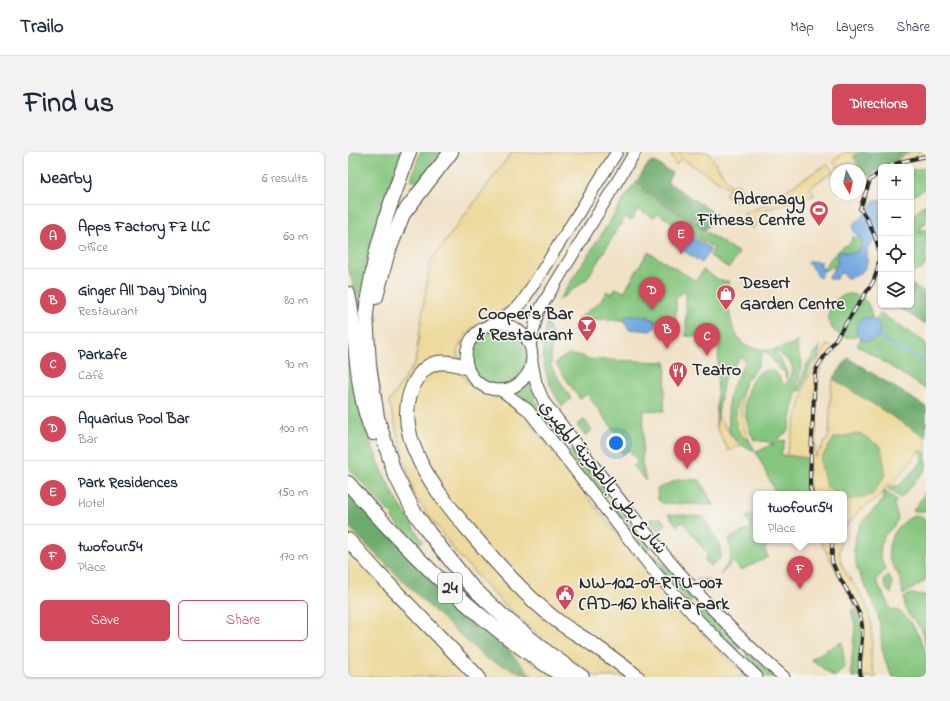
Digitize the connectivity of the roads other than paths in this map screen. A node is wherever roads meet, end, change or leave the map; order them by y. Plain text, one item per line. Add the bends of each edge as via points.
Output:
1 (409, 152) edge
2 (451, 152) edge
3 (618, 152) edge
4 (635, 152) edge
5 (348, 294) edge
6 (496, 324) junction
7 (530, 346) junction
8 (532, 362) junction
9 (369, 365) junction
10 (466, 367) junction
11 (501, 390) junction
12 (394, 472) junction
13 (348, 483) edge
14 (348, 540) edge
15 (348, 551) edge
16 (376, 572) junction
17 (478, 677) edge
18 (565, 677) edge
19 (582, 677) edge
20 (637, 677) edge
21 (757, 677) edge
22 (784, 677) edge

1 - 9 highway via 387,214 371,275 366,314
2 - 9 highway via 403,214 387,255 376,299
3 - 6 street via 521,304
4 - 7 street via 538,312
5 - 12 highway via 363,404 377,442
6 - 7 street via 513,327 526,338
6 - 10 street via 486,326 471,339 465,357
7 - 8 street
8 - 11 street via 522,381 512,388
8 - 22 street, شارع بطي بالطحينة المهيري via 536,383 544,402 640,526 716,614
9 - 12 highway via 376,417
10 - 11 street via 480,385
10 - 20 highway via 450,362 436,363 418,376 411,390 407,406 408,423 420,463 448,506 491,557 526,593 556,620 614,658
11 - 21 street, شارع بطي بالطحينة المهيري via 528,410 654,570 701,623
12 - 19 highway via 428,533 470,585 504,618
13 - 18 highway, 24 via 406,547 461,598 542,664
14 - 16 highway, 24
15 - 16 highway
16 - 17 highway, 24

